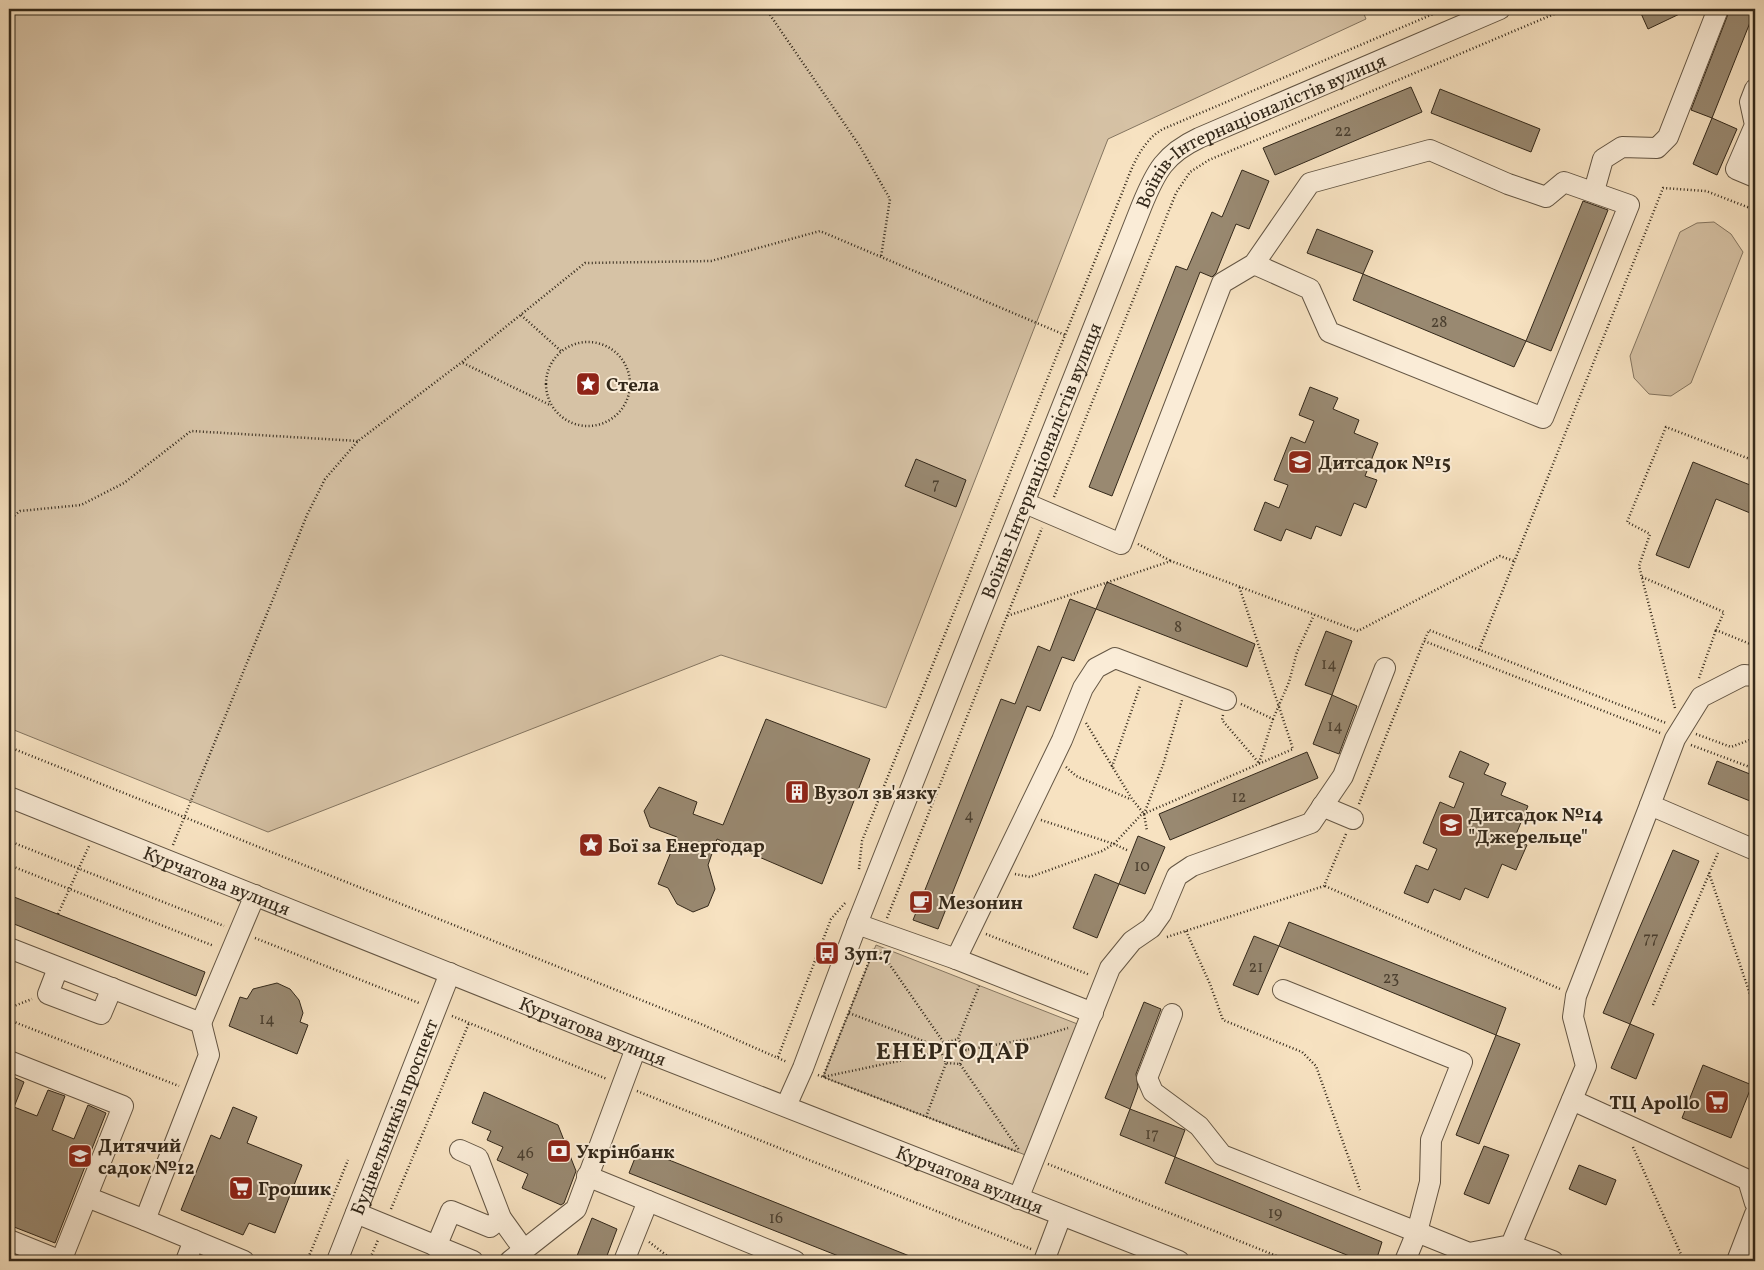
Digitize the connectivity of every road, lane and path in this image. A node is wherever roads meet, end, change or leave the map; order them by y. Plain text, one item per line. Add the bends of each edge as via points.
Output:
1 (766, 9) edge
2 (1500, 9) edge
3 (1565, 9) edge
4 (1718, 9) edge
5 (1755, 89) edge
6 (1755, 177) edge
7 (1594, 191) junction
8 (1755, 210) edge
9 (881, 256) junction
10 (1254, 264) junction
11 (521, 315) junction
12 (1065, 335) dead end
13 (562, 352) junction
14 (462, 362) junction
15 (552, 406) junction
16 (358, 441) junction
17 (1755, 461) edge
18 (1025, 503) junction
19 (1048, 513) junction
20 (9, 520) edge
21 (1124, 536) junction
22 (1171, 561) junction
23 (1514, 561) junction
24 (1642, 577) junction
25 (1239, 586) junction
26 (1314, 615) junction
27 (1007, 616) junction
28 (1755, 646) edge
29 (1479, 650) junction
30 (1385, 668) dead end
31 (1146, 670) junction
32 (1755, 676) edge
33 (1185, 684) junction
34 (1226, 700) junction
35 (1278, 704) junction
36 (1075, 708) junction
37 (1273, 719) junction
38 (1678, 734) junction
39 (1755, 738) edge
40 (9, 747) edge
41 (1054, 757) junction
42 (1259, 763) junction
43 (1112, 767) junction
44 (1755, 769) edge
45 (890, 773) dead end
46 (9, 797) edge
47 (1132, 799) junction
48 (1322, 806) junction
49 (1650, 806) junction
50 (1026, 814) junction
51 (1144, 814) junction
52 (185, 816) junction
53 (1353, 818) dead end
54 (96, 831) junction
55 (1147, 831) dead end
56 (1725, 838) junction
57 (9, 841) edge
58 (1114, 844) junction
59 (1755, 850) edge
60 (1129, 851) dead end
61 (167, 860) junction
62 (9, 865) edge
63 (78, 869) junction
64 (999, 870) junction
65 (859, 871) dead end
66 (1709, 872) junction
67 (1324, 886) dead end
68 (69, 889) junction
69 (255, 895) junction
70 (850, 898) dead end
71 (58, 914) dead end
72 (857, 924) junction
73 (971, 927) junction
74 (1186, 931) dead end
75 (240, 932) junction
76 (881, 932) junction
77 (9, 948) edge
78 (231, 953) junction
79 (956, 959) junction
80 (58, 968) junction
81 (986, 971) junction
82 (450, 973) junction
83 (1105, 981) junction
84 (112, 988) junction
85 (1283, 990) dead end
86 (48, 994) junction
87 (1576, 996) junction
88 (1653, 1005) dead end
89 (9, 1008) edge
90 (1755, 1009) edge
91 (436, 1010) junction
92 (849, 1012) junction
93 (1093, 1013) junction
94 (1172, 1014) dead end
95 (9, 1020) edge
96 (201, 1023) junction
97 (469, 1023) junction
98 (958, 1039) junction
99 (944, 1043) junction
100 (636, 1048) junction
101 (942, 1048) junction
102 (966, 1050) junction
103 (941, 1052) junction
104 (778, 1058) junction
105 (9, 1061) edge
106 (946, 1063) junction
107 (960, 1064) junction
108 (803, 1068) junction
109 (823, 1077) junction
110 (622, 1085) junction
111 (195, 1092) junction
112 (1572, 1100) junction
113 (786, 1106) junction
114 (926, 1117) junction
115 (1622, 1122) junction
116 (460, 1150) dead end
117 (1034, 1159) junction
118 (348, 1160) dead end
119 (587, 1176) junction
120 (87, 1197) junction
121 (1018, 1199) junction
122 (648, 1201) junction
123 (1755, 1203) edge
124 (1368, 1212) junction
125 (356, 1213) junction
126 (1755, 1214) edge
127 (1061, 1216) junction
128 (501, 1218) junction
129 (145, 1220) junction
130 (384, 1225) junction
131 (636, 1232) junction
132 (1417, 1232) junction
133 (9, 1240) edge
134 (194, 1240) junction
135 (1510, 1245) junction
136 (436, 1247) junction
137 (517, 1256) edge
138 (1045, 1258) edge
139 (186, 1261) edge
140 (244, 1261) edge
141 (307, 1261) edge
142 (337, 1261) edge
143 (369, 1261) edge
144 (473, 1261) edge
145 (624, 1261) edge
146 (674, 1261) edge
147 (795, 1261) edge
148 (1179, 1261) edge
149 (1289, 1261) edge
150 (1405, 1261) edge
151 (1553, 1261) edge
152 (1684, 1261) edge
153 (1737, 1261) edge

1 - 9 path via 859,144 890,199
2 - 18 street, Воїнів-Інтернаціоналістів вулиця via 1199,138 1168,156 1151,183
3 - 19 path via 1209,160 1190,172 1176,193
4 - 7 street via 1668,137 1657,148 1622,147 1603,159
5 - 6 street via 1750,102 1755,125 1736,169
7 - 10 street via 1564,182 1546,197 1430,150 1310,183
7 - 10 street via 1629,205 1543,418 1329,332 1310,289
8 - 23 path via 1706,191 1663,188
9 - 11 path via 820,231 711,261 585,263
9 - 12 path
10 - 21 street via 1222,283
11 - 13 path
11 - 14 path
13 - 15 path via 549,366 546,380 546,394
13 - 15 path via 583,342 611,349 628,371 630,385 621,410 598,425 572,423
14 - 15 path
14 - 16 path
16 - 20 path via 191,430 124,483 82,505 20,511
16 - 52 path via 326,479 307,515
17 - 24 path via 1666,428 1627,522 1650,534 1639,566
18 - 19 street
18 - 72 street, Воїнів-Інтернаціоналістів вулиця
19 - 21 street via 1121,544
19 - 27 path
21 - 22 path
22 - 25 path
22 - 27 path
23 - 26 path via 1500,556 1358,631
23 - 29 path
24 - 28 path via 1724,612 1716,630
24 - 38 path
25 - 26 path
25 - 35 path
26 - 35 path
27 - 76 path
29 - 38 path
29 - 38 path via 1429,630 1424,641
30 - 48 street via 1343,776
31 - 33 street
31 - 36 street via 1115,658 1096,668
31 - 43 path
32 - 38 street via 1744,675 1701,697
33 - 34 street
33 - 51 path via 1163,765
34 - 37 path
34 - 42 path via 1222,720
35 - 37 path
35 - 42 path via 1293,750
36 - 41 street
36 - 43 path
37 - 42 path
38 - 39 path via 1730,747
38 - 44 path
38 - 49 street
40 - 52 path
41 - 47 path via 1076,776
41 - 50 street
42 - 51 path
43 - 47 path
45 - 65 path via 862,842
46 - 54 street, Курчатова вулиця
47 - 51 path
48 - 53 street
48 - 83 street via 1311,823 1192,866 1177,876 1161,914 1151,928 1132,941 1110,968
49 - 56 street
49 - 87 street
50 - 58 path
50 - 64 street
51 - 55 path
51 - 58 path
52 - 61 path
52 - 104 path
54 - 61 street, Курчатова вулиця
54 - 63 path
56 - 59 street
56 - 66 path
57 - 63 path
58 - 60 path
58 - 64 path via 1030,877
61 - 69 street, Курчатова вулиця
62 - 68 path
63 - 68 path
63 - 75 path
64 - 73 street
66 - 88 path
66 - 90 path
67 - 87 path
68 - 71 path
68 - 78 path
69 - 75 street
69 - 82 street, Курчатова вулиця
70 - 104 path via 831,918
72 - 76 street
72 - 108 street, Воїнів-Інтернаціоналістів вулиця
73 - 79 street
73 - 83 path
74 - 124 path via 1223,1020 1302,1052 1316,1066
75 - 78 street
75 - 91 path
76 - 79 street
77 - 80 street
78 - 96 street
79 - 81 street
80 - 84 street
80 - 86 street
81 - 93 street
81 - 98 path
82 - 91 street, Будівельників проспект
82 - 100 street, Курчатова вулиця
83 - 93 street
84 - 86 street via 101,1014
84 - 96 street
85 - 132 street via 1462,1062 1431,1140 1430,1182
86 - 89 path
87 - 112 street via 1573,1017 1586,1066
91 - 97 path
91 - 125 street, Будівельників проспект
92 - 99 path via 876,945
92 - 101 path
92 - 109 path
93 - 102 path via 1064,1030
93 - 117 street
94 - 124 street via 1147,1078 1153,1092 1199,1126 1222,1155
95 - 111 path
96 - 111 street via 209,1055
97 - 110 path
97 - 130 path
98 - 99 path
98 - 102 path
99 - 101 path
100 - 110 street
100 - 113 street, Курчатова вулиця
101 - 103 path
102 - 107 path
103 - 106 path
103 - 109 path
104 - 108 path
105 - 120 street via 123,1106
106 - 107 path
106 - 114 path
107 - 114 path via 1021,1154
108 - 109 path
108 - 113 street, Воїнів-Інтернаціоналістів вулиця
109 - 114 path
110 - 119 street
110 - 138 path
111 - 129 street
112 - 115 street
112 - 135 street
113 - 121 street, Курчатова вулиця
115 - 123 street via 1748,1180
115 - 152 path
116 - 128 street via 478,1158
117 - 121 street
117 - 149 path
118 - 141 path
119 - 122 street
119 - 137 street via 576,1209
120 - 129 street
120 - 133 street via 62,1261
121 - 127 street, Курчатова вулиця
122 - 131 street
122 - 147 street
124 - 132 street
125 - 130 street
125 - 142 street, Будівельників проспект
126 - 153 street
127 - 138 street
127 - 148 street, Курчатова вулиця
128 - 136 street via 490,1227 451,1211
128 - 137 street
129 - 134 street
130 - 136 street
130 - 143 path
131 - 145 street
131 - 146 path
132 - 135 street via 1469,1253
132 - 150 street
134 - 139 street
134 - 140 street
135 - 151 street
136 - 144 street

